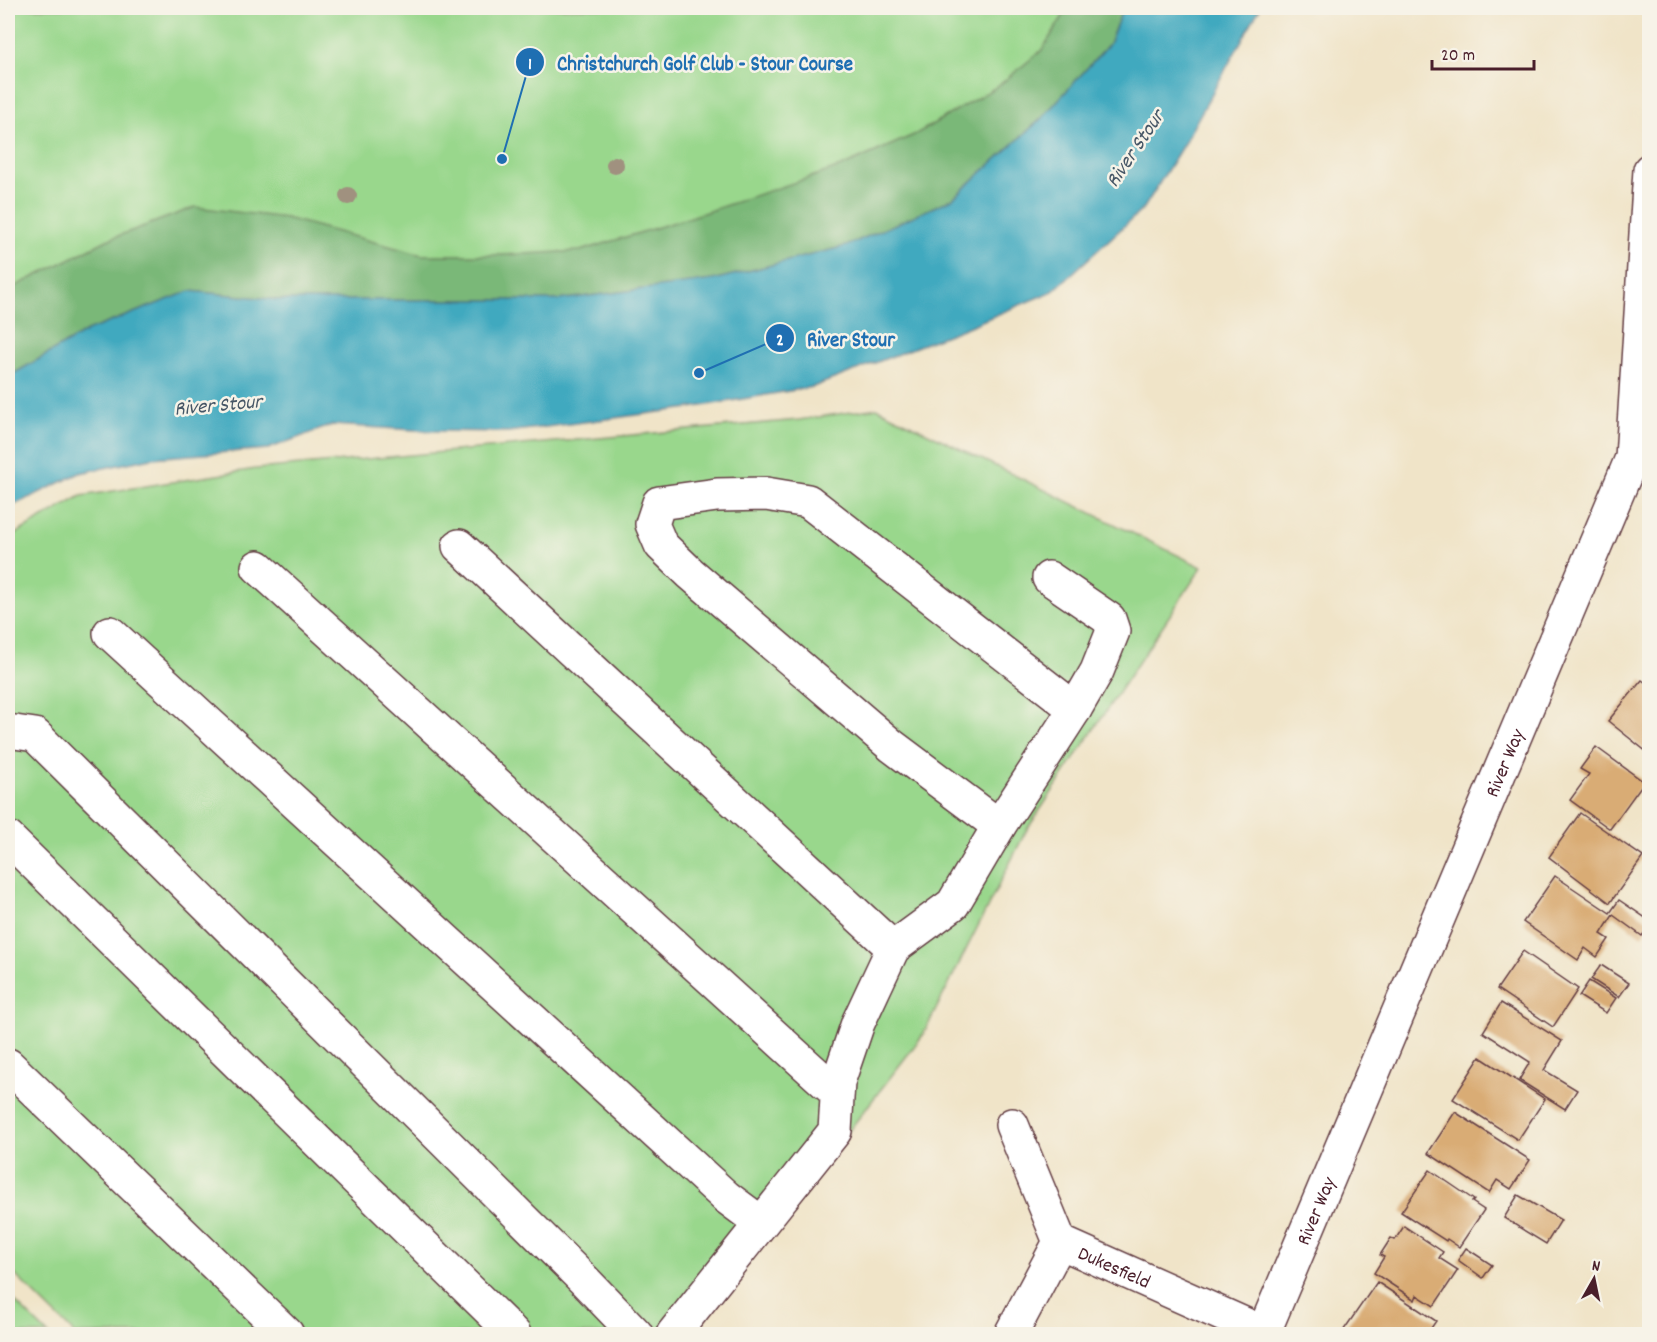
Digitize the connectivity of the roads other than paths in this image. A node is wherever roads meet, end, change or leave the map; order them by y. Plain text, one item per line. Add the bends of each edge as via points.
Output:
1 (1650, 170) edge
2 (1644, 367) edge
3 (1641, 448) edge
4 (459, 546) dead end
5 (258, 567) dead end
6 (1049, 579) dead end
7 (110, 633) dead end
8 (1075, 709) junction
9 (8, 731) edge
10 (999, 826) junction
11 (8, 838) edge
12 (893, 948) junction
13 (8, 1065) edge
14 (837, 1093) junction
15 (1012, 1125) dead end
16 (761, 1223) junction
17 (1060, 1242) junction
18 (1263, 1334) edge
19 (287, 1335) edge
20 (514, 1335) edge
21 (636, 1335) edge
22 (673, 1335) edge
23 (1011, 1335) edge

1 - 2 street, River Way
2 - 3 street, River Way
3 - 18 street, River Way
4 - 12 street
5 - 14 street
6 - 8 street via 1109,618 1113,631 1097,671
7 - 16 street via 726,1197
8 - 10 street
8 - 10 street via 808,501 766,494 717,495 659,503 652,524 661,545 690,573 892,746
9 - 21 street via 35,735
10 - 12 street via 953,903
11 - 20 street
12 - 14 street via 858,1023
13 - 19 street
14 - 16 street via 835,1131
15 - 17 street
16 - 22 street
17 - 18 street, Dukesfield
17 - 23 street, Dukesfield

